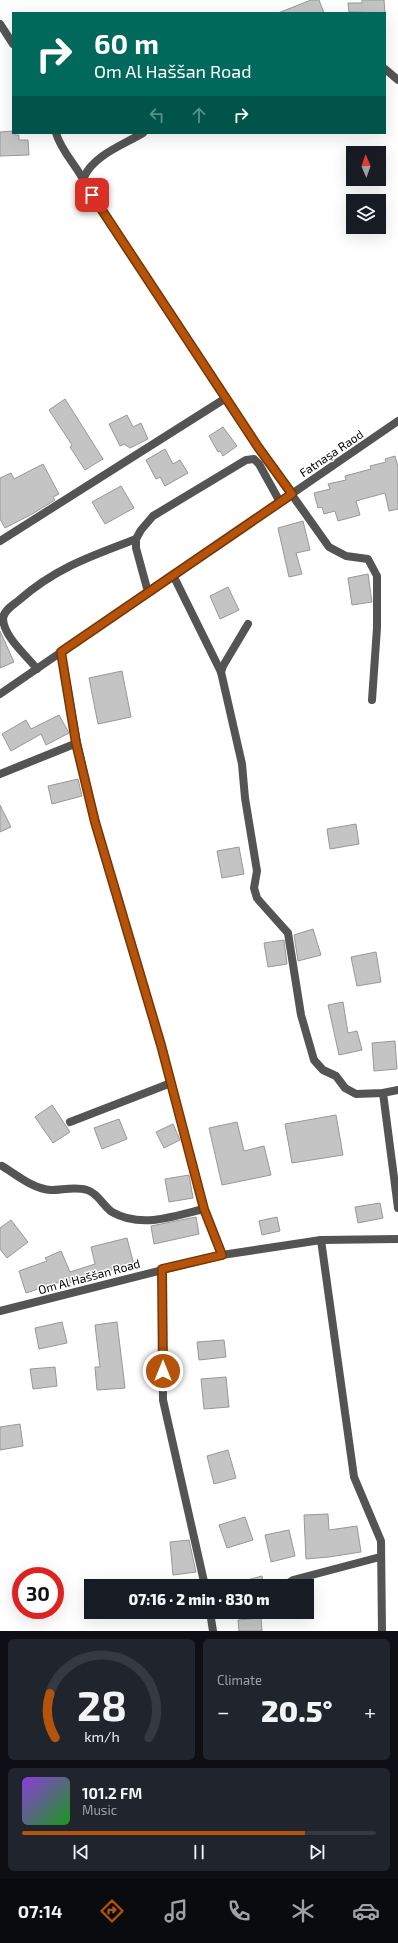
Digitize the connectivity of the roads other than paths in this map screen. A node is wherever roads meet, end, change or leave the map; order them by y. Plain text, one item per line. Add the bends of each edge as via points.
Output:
1 (0, 24) edge
2 (12, 42) edge
3 (386, 70) edge
4 (398, 80) edge
5 (56, 134) edge
6 (141, 134) edge
7 (84, 177) junction
8 (226, 398) junction
9 (398, 421) edge
10 (292, 494) junction
11 (280, 502) junction
12 (136, 539) junction
13 (0, 541) edge
14 (173, 575) junction
15 (148, 592) junction
16 (248, 624) dead end
17 (61, 652) junction
18 (37, 669) junction
19 (221, 672) junction
20 (0, 694) edge
21 (372, 700) dead end
22 (76, 743) junction
23 (0, 774) edge
24 (170, 1083) junction
25 (398, 1090) edge
26 (383, 1093) junction
27 (70, 1122) dead end
28 (2, 1166) dead end
29 (398, 1208) edge
30 (204, 1209) junction
31 (398, 1239) edge
32 (321, 1240) junction
33 (222, 1255) junction
34 (162, 1269) junction
35 (0, 1311) edge
36 (380, 1557) junction
37 (203, 1579) edge
38 (297, 1579) edge
39 (211, 1619) edge
40 (213, 1631) edge
41 (382, 1631) edge

1 - 2 street
3 - 4 street
5 - 7 street via 61,146
6 - 7 street via 99,158 87,169
7 - 8 street via 88,188
8 - 10 street
8 - 13 street
9 - 10 street, Fatnaṣa Raod
10 - 11 street, Fatnaṣa Raod
10 - 21 street via 329,547 346,556 368,560 377,576 377,628
11 - 12 street via 259,464 254,459 246,460 153,516
11 - 14 street, Fatnaṣa Raod
12 - 15 street
12 - 18 street via 76,562 36,585 5,612 3,619 8,634
14 - 15 street, Fatnaṣa Raod
14 - 19 street
15 - 17 street, Fatnaṣa Raod
16 - 19 street
17 - 18 street, Fatnaṣa Raod
17 - 22 street
18 - 20 street, Fatnaṣa Raod
19 - 26 street via 242,764 257,871 254,888 257,898 288,933 301,1015 314,1060 323,1070 336,1076 345,1088 356,1094
22 - 23 street
22 - 24 street via 95,822
24 - 27 street
24 - 30 street
25 - 26 street
26 - 29 street
28 - 30 street via 36,1187 49,1190 87,1190 95,1194 112,1211 132,1220 151,1222
30 - 33 street
31 - 32 street, Om Al Haššan Road
32 - 33 street, Om Al Haššan Road
32 - 36 street via 354,1477 381,1541
33 - 34 street, Om Al Haššan Road
34 - 35 street, Om Al Haššan Road
34 - 37 street via 163,1400
36 - 38 street
36 - 41 street
39 - 40 street

